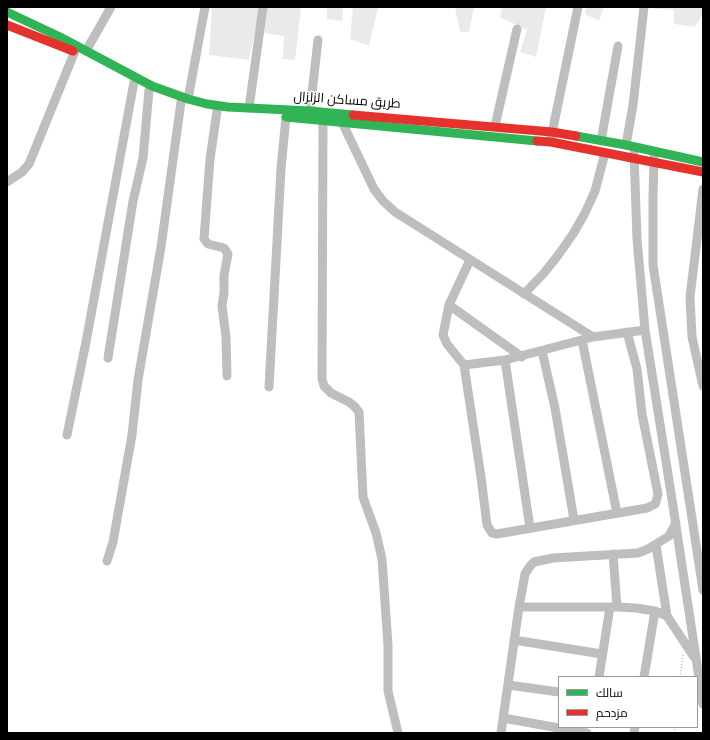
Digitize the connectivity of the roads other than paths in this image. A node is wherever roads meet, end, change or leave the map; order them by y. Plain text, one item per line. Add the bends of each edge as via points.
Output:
1 (112, 7) edge
2 (205, 7) edge
3 (263, 7) edge
4 (578, 7) edge
5 (644, 7) edge
6 (7, 12) edge
7 (25, 19) junction
8 (7, 25) edge
9 (517, 29) dead end
10 (21, 30) junction
11 (318, 40) dead end
12 (618, 46) dead end
13 (76, 49) junction
14 (86, 51) junction
15 (134, 82) junction
16 (149, 90) junction
17 (185, 101) junction
18 (249, 108) junction
19 (217, 111) junction
20 (310, 111) junction
21 (338, 113) junction
22 (286, 117) junction
23 (323, 120) junction
24 (341, 122) junction
25 (495, 126) junction
26 (552, 132) junction
27 (602, 141) junction
28 (551, 142) junction
29 (630, 146) junction
30 (654, 152) junction
31 (605, 153) junction
32 (635, 159) junction
33 (654, 162) junction
34 (703, 162) edge
35 (703, 172) edge
36 (7, 182) edge
37 (703, 189) edge
38 (635, 198) junction
39 (653, 199) junction
40 (470, 260) junction
41 (524, 294) junction
42 (448, 305) junction
43 (645, 330) junction
44 (627, 332) junction
45 (593, 337) junction
46 (582, 340) junction
47 (542, 350) junction
48 (522, 357) junction
49 (108, 358) dead end
50 (504, 360) junction
51 (464, 365) junction
52 (228, 376) dead end
53 (703, 386) edge
54 (269, 387) dead end
55 (67, 435) dead end
56 (617, 513) junction
57 (574, 520) junction
58 (676, 523) junction
59 (530, 528) junction
60 (656, 544) junction
61 (613, 554) junction
62 (107, 561) dead end
63 (703, 590) edge
64 (519, 607) junction
65 (613, 607) junction
66 (655, 611) junction
67 (667, 616) junction
68 (514, 640) junction
69 (602, 654) junction
70 (696, 660) junction
71 (599, 676) edge
72 (644, 676) edge
73 (508, 685) junction
74 (558, 692) edge
75 (703, 704) edge
76 (503, 718) junction
77 (547, 729) edge
78 (398, 733) edge
79 (500, 733) edge
80 (588, 733) edge

1 - 14 street
2 - 17 street
3 - 18 street
4 - 26 street
5 - 29 street
6 - 7 street, طريق مساكن الزلزال
7 - 10 street
7 - 13 street, طريق مساكن الزلزال
8 - 10 street, طريق مساكن الزلزال
9 - 25 street
10 - 13 street, طريق مساكن الزلزال
11 - 20 street
12 - 27 street
13 - 14 street, طريق مساكن الزلزال
13 - 15 street, طريق مساكن الزلزال
13 - 36 street via 29,164
14 - 17 street, طريق مساكن الزلزال
15 - 16 street, طريق مساكن الزلزال
15 - 55 street
16 - 17 street, طريق مساكن الزلزال
16 - 49 street via 142,158
17 - 18 street, طريق مساكن الزلزال
17 - 19 street, طريق مساكن الزلزال
17 - 62 street via 138,380 132,435 113,542
18 - 20 street, طريق مساكن الزلزال
19 - 22 street, طريق مساكن الزلزال
19 - 52 street via 210,159 204,239 208,244 224,248 228,254 222,306
20 - 21 street, طريق مساكن الزلزال
21 - 24 street
21 - 25 street, طريق مساكن الزلزال
22 - 23 street, طريق مساكن الزلزال
22 - 54 street
23 - 24 street, طريق مساكن الزلزال
23 - 78 street via 322,379 324,386 331,393 350,402 359,412 363,497 382,559 388,645 388,691
24 - 28 street, طريق مساكن الزلزال
24 - 40 street via 374,189 383,201 395,212
25 - 26 street, طريق مساكن الزلزال
26 - 27 street, طريق مساكن الزلزال
26 - 28 street
27 - 29 street, طريق مساكن الزلزال
28 - 31 street, طريق مساكن الزلزال
29 - 30 street, طريق مساكن الزلزال
29 - 32 street
30 - 33 street
30 - 34 street, طريق مساكن الزلزال
31 - 32 street, طريق مساكن الزلزال
31 - 41 street via 595,191 576,229 559,254
32 - 33 street, طريق مساكن الزلزال
32 - 38 street
33 - 35 street, طريق مساكن الزلزال
33 - 39 street
37 - 53 street via 690,297 692,337
38 - 39 street
38 - 43 street
39 - 63 street via 654,265
40 - 41 street
40 - 42 street
41 - 45 street
42 - 48 street
42 - 51 street via 443,334 447,344
43 - 44 street
43 - 58 street
44 - 45 street
44 - 56 street via 637,369 642,414 658,496 654,504 647,508
45 - 46 street
46 - 47 street
46 - 56 street
47 - 48 street
47 - 57 street via 555,408
48 - 50 street
50 - 51 street
50 - 59 street
51 - 59 street via 487,525 492,533 497,534
56 - 57 street
57 - 59 street
58 - 60 street via 669,536
58 - 70 street
60 - 61 street via 638,553
60 - 67 street
61 - 64 street via 553,558 534,562 525,574
61 - 65 street
64 - 65 street
64 - 68 street
65 - 66 street
65 - 69 street
66 - 67 street
66 - 72 street
67 - 70 street
68 - 69 street
68 - 73 street
69 - 71 street
70 - 75 street
73 - 74 street
73 - 76 street
76 - 77 street
76 - 79 street
77 - 80 street

